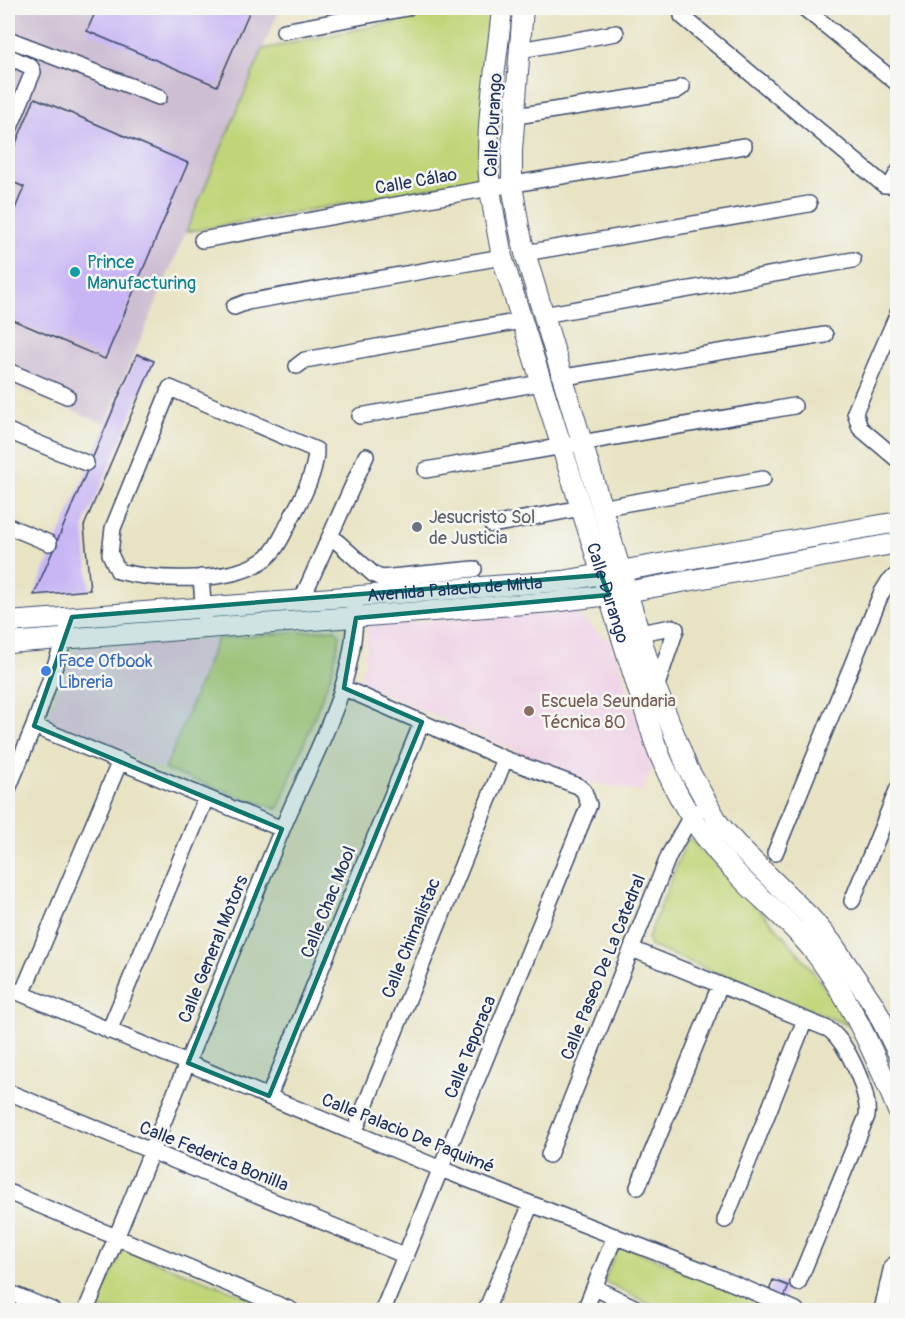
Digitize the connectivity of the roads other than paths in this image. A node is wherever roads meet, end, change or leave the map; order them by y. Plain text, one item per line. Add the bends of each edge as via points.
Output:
1 (407, 8) edge
2 (502, 8) edge
3 (523, 8) edge
4 (804, 8) edge
5 (684, 13) edge
6 (284, 31) dead end
7 (616, 33) dead end
8 (8, 39) edge
9 (520, 50) junction
10 (8, 64) edge
11 (897, 84) edge
12 (682, 87) dead end
13 (159, 97) dead end
14 (516, 116) junction
15 (8, 132) edge
16 (744, 146) dead end
17 (897, 172) edge
18 (512, 185) junction
19 (490, 188) junction
20 (809, 204) dead end
21 (202, 240) dead end
22 (525, 253) junction
23 (502, 257) junction
24 (853, 260) dead end
25 (234, 307) dead end
26 (897, 313) edge
27 (543, 315) junction
28 (521, 321) junction
29 (825, 335) dead end
30 (893, 340) edge
31 (297, 366) dead end
32 (8, 371) edge
33 (564, 377) junction
34 (540, 383) junction
35 (67, 396) dead end
36 (794, 406) dead end
37 (360, 416) dead end
38 (8, 431) edge
39 (583, 442) junction
40 (561, 446) junction
41 (366, 456) dead end
42 (897, 460) edge
43 (86, 463) dead end
44 (426, 470) dead end
45 (763, 479) dead end
46 (591, 508) junction
47 (897, 522) edge
48 (492, 525) dead end
49 (8, 526) edge
50 (332, 537) junction
51 (49, 543) dead end
52 (897, 543) edge
53 (474, 569) dead end
54 (611, 573) junction
55 (897, 574) edge
56 (201, 577) junction
57 (417, 584) junction
58 (618, 593) junction
59 (355, 597) junction
60 (301, 601) junction
61 (204, 608) junction
62 (72, 617) junction
63 (356, 618) junction
64 (8, 622) edge
65 (205, 628) junction
66 (639, 633) junction
67 (65, 639) junction
68 (8, 643) edge
69 (344, 688) junction
70 (656, 688) junction
71 (422, 722) junction
72 (34, 726) junction
73 (505, 759) junction
74 (120, 761) junction
75 (897, 788) edge
76 (8, 789) edge
77 (206, 798) junction
78 (708, 804) junction
79 (690, 818) junction
80 (282, 830) junction
81 (775, 853) dead end
82 (852, 901) dead end
83 (632, 949) junction
84 (720, 985) junction
85 (8, 988) edge
86 (22, 994) junction
87 (805, 1020) junction
88 (109, 1031) junction
89 (897, 1053) edge
90 (188, 1063) junction
91 (8, 1092) edge
92 (269, 1096) junction
93 (897, 1111) edge
94 (354, 1132) junction
95 (153, 1152) junction
96 (549, 1155) dead end
97 (441, 1169) junction
98 (638, 1187) dead end
99 (8, 1192) edge
100 (531, 1204) junction
101 (725, 1220) dead end
102 (615, 1236) junction
103 (116, 1239) junction
104 (406, 1256) junction
105 (897, 1262) edge
106 (798, 1282) dead end
107 (595, 1288) junction
108 (8, 1292) edge
109 (886, 1310) edge
110 (52, 1311) edge
111 (86, 1311) edge
112 (291, 1311) edge
113 (383, 1311) edge
114 (486, 1311) edge
115 (585, 1311) edge
116 (640, 1311) edge
117 (796, 1311) edge

1 - 6 street
2 - 19 main road, Calle Durango via 492,103
3 - 9 main road, Calle Durango
4 - 11 street
5 - 17 street via 884,185 891,185
7 - 9 street
8 - 13 street
9 - 14 main road, Calle Durango
10 - 15 street via 14,59 33,72
12 - 14 street
14 - 18 main road, Calle Durango
16 - 18 street, Calle Cálao
18 - 19 street, Calle Cálao
18 - 22 main road, Calle Durango
19 - 21 street, Calle Cálao
19 - 23 main road, Calle Durango
20 - 22 street
22 - 27 main road, Calle Durango
23 - 25 street
23 - 28 main road, Calle Durango
24 - 27 street
26 - 30 street
27 - 33 main road, Calle Durango
28 - 31 street via 305,360
28 - 34 main road, Calle Durango
29 - 33 street
30 - 42 street via 856,406 855,418 860,428
32 - 35 street
33 - 39 main road, Calle Durango
34 - 37 street
34 - 40 main road, Calle Durango
36 - 39 street
38 - 43 street
39 - 40 street
39 - 46 main road, Calle Durango
40 - 44 street
40 - 46 main road, Calle Durango
41 - 50 street
45 - 46 street
46 - 48 street
46 - 54 main road, Calle Durango
47 - 54 main road, Avenida Palacio de Mitla
49 - 51 street
50 - 57 street via 373,574
50 - 60 street
52 - 58 main road, Avenida Palacio de Mitla
53 - 57 street
54 - 57 main road, Avenida Palacio de Mitla via 533,584
54 - 58 main road, Calle Durango
55 - 81 street via 881,594
56 - 56 street via 249,568 269,557 301,498 316,452 170,388 113,528 110,554 118,571 169,578
56 - 61 street
57 - 59 main road, Avenida Palacio de Mitla
58 - 63 main road, Avenida Palacio de Mitla
58 - 66 main road, Calle Durango
58 - 79 main road, Calle Durango via 655,743
59 - 60 main road, Avenida Palacio de Mitla
59 - 63 street, Calle General Motors
60 - 61 main road, Avenida Palacio de Mitla
61 - 62 main road, Avenida Palacio de Mitla
61 - 65 street
62 - 64 main road, Avenida Palacio de Mitla
62 - 67 street
63 - 65 main road, Avenida Palacio de Mitla
63 - 69 street, Calle General Motors
65 - 67 main road, Avenida Palacio de Mitla
66 - 70 main road, Calle Durango
66 - 70 street via 676,629
67 - 68 main road, Avenida Palacio de Mitla
67 - 72 street
69 - 71 street
69 - 80 street, Calle General Motors
70 - 78 main road, Calle Durango via 675,741
71 - 73 street
71 - 92 street, Calle Chac Mool
72 - 74 street
72 - 76 street
73 - 94 street, Calle Chimalistac
73 - 97 street, Calle Teporaca via 578,786 588,798
74 - 77 street
74 - 86 street
75 - 82 street
77 - 80 street
77 - 88 street
78 - 79 street, Calle Paseo De La Catedral
78 - 89 main road, Calle Durango via 739,847 832,943 874,1005
79 - 83 street, Calle Paseo De La Catedral via 669,855
79 - 93 main road, Calle Durango via 711,846 818,957 872,1047
80 - 90 street, Calle General Motors
83 - 84 street
83 - 96 street, Calle Paseo De La Catedral
84 - 87 street
84 - 98 street
85 - 86 street, Calle Palacio De Paquimé
86 - 88 street, Calle Palacio De Paquimé
87 - 101 street
87 - 106 street via 836,1034 846,1049 866,1096 867,1116
88 - 90 street, Calle Palacio De Paquimé
90 - 92 street, Calle Palacio De Paquimé
90 - 95 street, Calle General Motors
91 - 95 street, Calle Federica Bonilla
92 - 94 street, Calle Palacio De Paquimé
94 - 97 street, Calle Palacio De Paquimé
95 - 103 street, Calle General Motors
95 - 104 street, Calle Federica Bonilla
97 - 100 street, Calle Palacio De Paquimé
97 - 104 street, Calle Teporaca
99 - 103 street
100 - 102 street, Calle Palacio De Paquimé
100 - 114 street
102 - 107 street
102 - 117 street, Calle Palacio De Paquimé
103 - 111 street, Calle General Motors
103 - 112 street
104 - 113 street, Calle Teporaca
105 - 109 street via 892,1266
107 - 115 street
107 - 116 street
108 - 110 street

